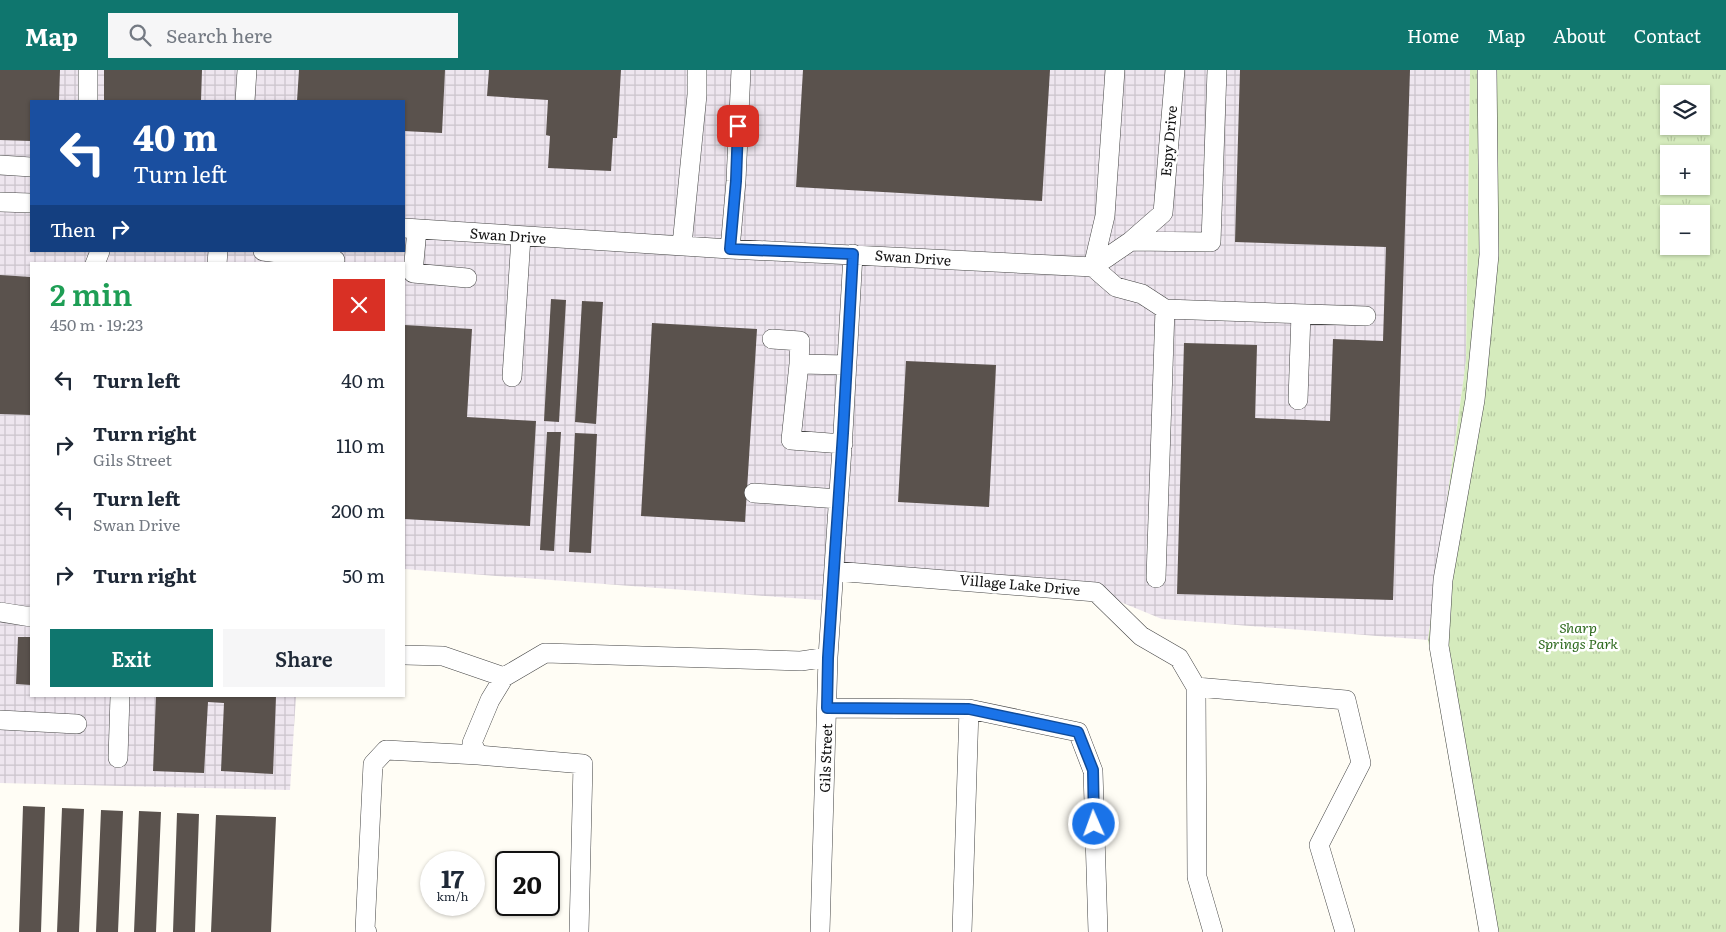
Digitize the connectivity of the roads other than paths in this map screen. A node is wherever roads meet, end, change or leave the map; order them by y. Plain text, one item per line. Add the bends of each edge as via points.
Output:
1 (88, 70) edge
2 (247, 70) edge
3 (697, 70) edge
4 (741, 70) edge
5 (1115, 70) edge
6 (1175, 70) edge
7 (1217, 70) edge
8 (1487, 70) edge
9 (88, 100) edge
10 (245, 100) edge
11 (0, 164) edge
12 (30, 167) edge
13 (0, 202) edge
14 (30, 203) edge
15 (410, 229) edge
16 (521, 237) junction
17 (1131, 241) junction
18 (682, 245) junction
19 (730, 249) junction
20 (272, 252) edge
21 (853, 254) junction
22 (334, 260) dead end
23 (1093, 267) junction
24 (468, 278) dead end
25 (1165, 309) junction
26 (1301, 314) junction
27 (1366, 316) dead end
28 (772, 339) dead end
29 (799, 364) junction
30 (847, 365) junction
31 (512, 377) dead end
32 (1298, 400) dead end
33 (843, 444) junction
34 (754, 493) dead end
35 (839, 499) junction
36 (834, 571) junction
37 (1156, 578) dead end
38 (0, 612) edge
39 (30, 617) edge
40 (405, 655) edge
41 (828, 658) junction
42 (504, 677) junction
43 (1196, 688) junction
44 (120, 697) edge
45 (827, 708) junction
46 (969, 709) junction
47 (0, 720) edge
48 (77, 724) dead end
49 (478, 754) junction
50 (118, 758) dead end
51 (367, 932) edge
52 (578, 932) edge
53 (820, 932) edge
54 (962, 932) edge
55 (1098, 932) edge
56 (1213, 932) edge
57 (1346, 932) edge
58 (1489, 932) edge

1 - 9 street
2 - 10 street
3 - 18 street
4 - 19 street
5 - 23 street via 1105,216
6 - 17 street, Espy Drive via 1163,213
7 - 17 street via 1211,242
8 - 58 street via 1489,254 1475,400 1443,580 1439,646
11 - 12 street
13 - 14 street
15 - 16 street, Swan Drive
15 - 24 street via 413,273
16 - 18 street, Swan Drive
16 - 31 street
17 - 23 street
18 - 19 street, Swan Drive
19 - 21 street, Swan Drive
20 - 22 street
21 - 23 street, Swan Drive
21 - 30 street, Gils Street
23 - 25 street via 1116,287 1142,294
25 - 26 street
25 - 37 street
26 - 27 street
26 - 32 street
28 - 29 street via 800,342
29 - 30 street
29 - 33 street via 791,440
30 - 33 street, Gils Street
33 - 35 street, Gils Street
34 - 35 street
35 - 36 street, Gils Street
36 - 41 street, Gils Street
36 - 43 street, Village Lake Drive via 1096,592 1141,636 1178,658
38 - 39 street
40 - 42 street via 443,656
41 - 42 street via 801,661 544,653
41 - 45 street, Gils Street
42 - 49 street via 490,700 472,743
43 - 56 street via 1197,878
43 - 57 street via 1346,700 1361,763 1319,845
44 - 50 street
45 - 46 street
45 - 53 street, Gils Street
46 - 54 street
46 - 55 street via 1078,732 1093,770
47 - 48 street
49 - 51 street via 386,750 373,764
49 - 52 street via 583,764

